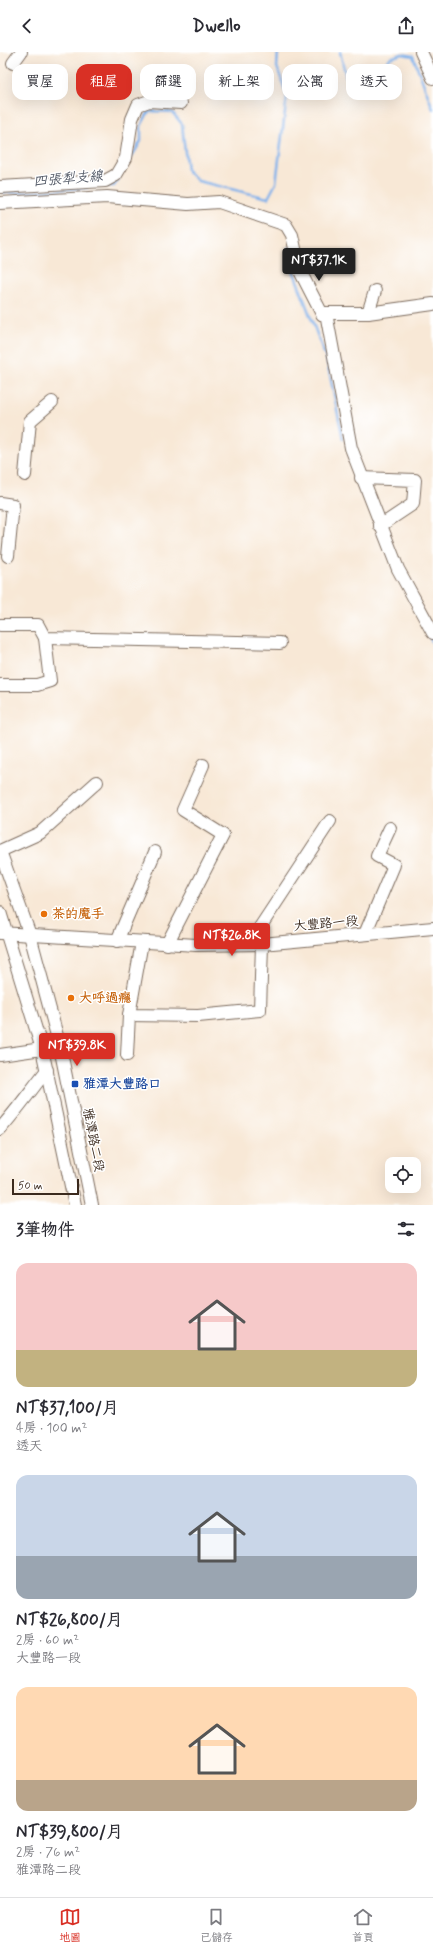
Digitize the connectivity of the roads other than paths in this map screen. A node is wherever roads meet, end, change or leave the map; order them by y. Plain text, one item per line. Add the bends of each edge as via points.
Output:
1 (21, 52) edge
2 (421, 52) edge
3 (13, 63) dead end
4 (433, 78) edge
5 (181, 103) dead end
6 (105, 180) junction
7 (0, 187) edge
8 (107, 197) junction
9 (0, 203) edge
10 (375, 291) dead end
11 (433, 304) edge
12 (326, 313) junction
13 (368, 313) junction
14 (52, 402) dead end
15 (25, 475) dead end
16 (361, 478) junction
17 (0, 503) edge
18 (380, 526) junction
19 (8, 556) dead end
20 (0, 625) edge
21 (433, 633) edge
22 (45, 638) junction
23 (280, 643) dead end
24 (0, 685) edge
25 (203, 765) dead end
26 (97, 782) dead end
27 (330, 821) dead end
28 (390, 828) dead end
29 (0, 851) edge
30 (155, 852) dead end
31 (0, 912) edge
32 (433, 928) edge
33 (3, 934) edge
34 (365, 934) junction
35 (30, 935) junction
36 (117, 941) junction
37 (142, 942) junction
38 (167, 944) junction
39 (250, 944) junction
40 (262, 944) junction
41 (130, 1015) junction
42 (60, 1047) junction
43 (42, 1049) junction
44 (0, 1055) edge
45 (127, 1056) dead end
46 (47, 1070) junction
47 (0, 1129) edge
48 (75, 1205) edge
49 (92, 1205) edge

1 - 3 street
2 - 4 street
5 - 6 street via 149,100 138,105 132,119 126,158 116,175
6 - 7 street
6 - 8 street
8 - 9 street
8 - 12 street via 188,204 219,202 286,225 292,235 300,271 322,314
10 - 13 street
11 - 13 street
12 - 13 street
12 - 16 street via 350,448
14 - 15 street via 30,421
16 - 18 street
16 - 18 street via 415,480 413,504
17 - 19 street via 13,505
18 - 21 street via 398,569
20 - 22 street via 38,625
22 - 23 street
22 - 24 street via 50,681 37,685
25 - 38 street via 182,810 223,836
26 - 29 street via 40,833
27 - 39 street
28 - 34 street via 377,856 394,865
29 - 35 street, 雅潭路二段
30 - 36 street
31 - 33 street
32 - 34 street, 大豐路一段
33 - 35 street, 大豐路一段
33 - 43 street
34 - 40 street, 大豐路一段
35 - 36 street, 大豐路一段
35 - 42 street, 雅潭路二段
36 - 37 street, 大豐路一段
37 - 38 street, 大豐路一段
37 - 41 street
38 - 39 street, 大豐路一段
39 - 40 street, 大豐路一段
40 - 41 street via 260,1010 198,1016
41 - 45 street
42 - 43 street
42 - 49 street, 雅潭路二段
43 - 44 street
43 - 46 street
46 - 47 street
46 - 48 street

